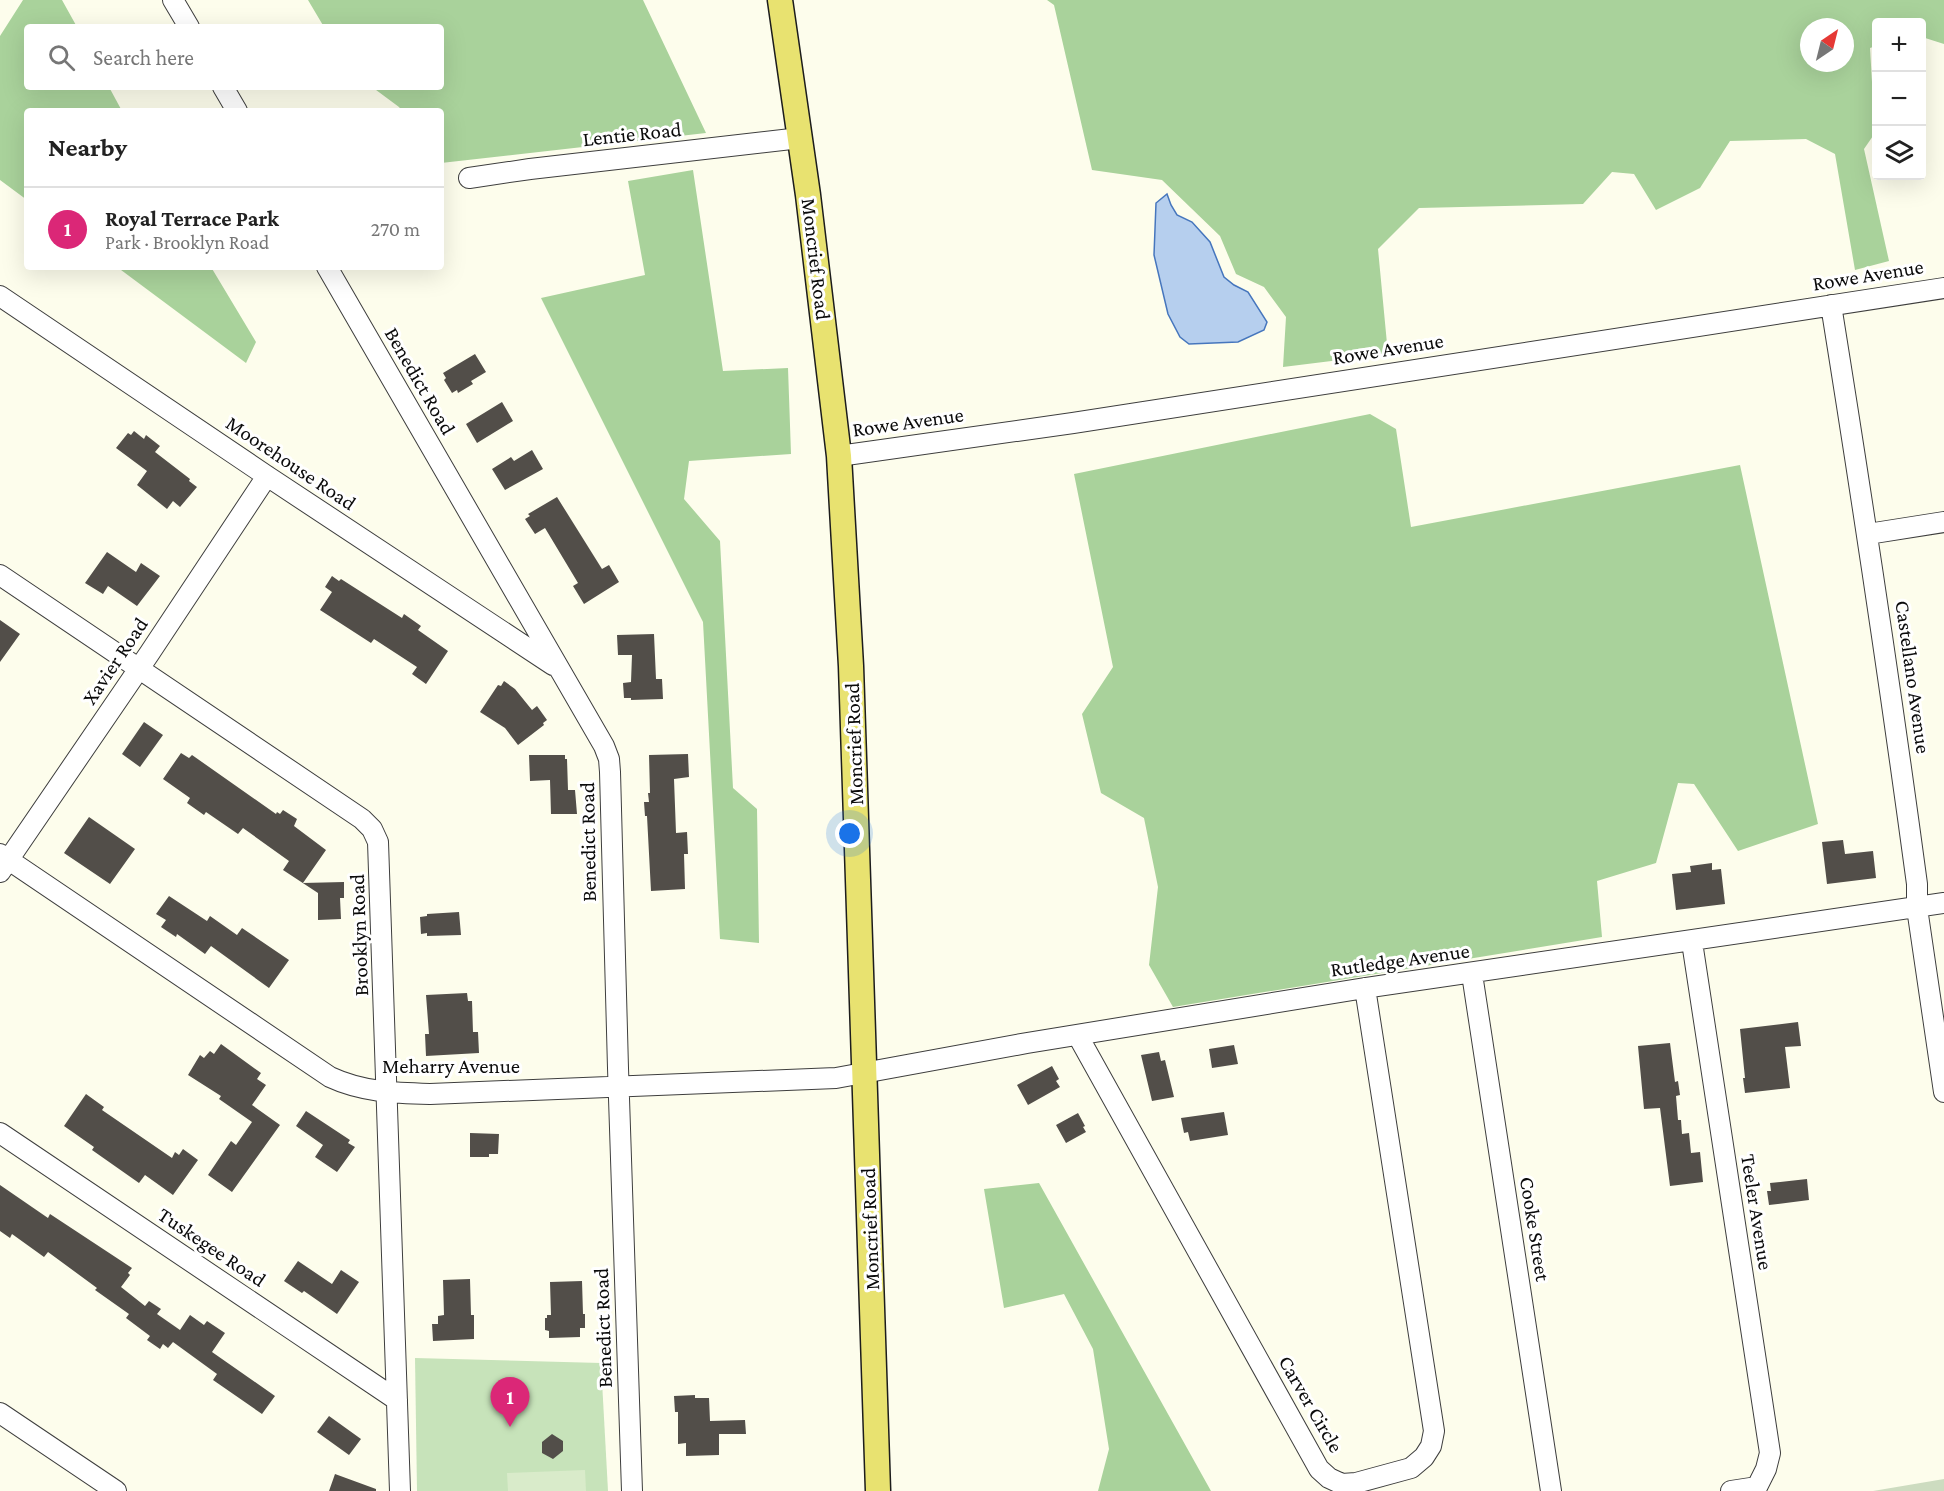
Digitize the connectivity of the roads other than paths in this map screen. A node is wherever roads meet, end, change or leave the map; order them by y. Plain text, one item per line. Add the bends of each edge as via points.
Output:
1 (173, 0) edge
2 (780, 0) edge
3 (187, 24) edge
4 (225, 90) edge
5 (235, 108) edge
6 (800, 138) junction
7 (469, 178) dead end
8 (329, 270) edge
9 (1944, 288) edge
10 (0, 296) edge
11 (1831, 305) junction
12 (839, 456) junction
13 (267, 476) junction
14 (1944, 522) edge
15 (1868, 534) junction
16 (0, 575) edge
17 (139, 668) junction
18 (557, 668) junction
19 (3, 862) edge
20 (1944, 903) edge
21 (1917, 908) junction
22 (1692, 942) junction
23 (1472, 974) junction
24 (1365, 988) junction
25 (1078, 1036) junction
26 (865, 1072) junction
27 (618, 1087) junction
28 (1944, 1092) edge
29 (388, 1093) junction
30 (0, 1132) edge
31 (398, 1400) junction
32 (0, 1413) edge
33 (116, 1491) edge
34 (400, 1491) edge
35 (632, 1491) edge
36 (878, 1491) edge
37 (1551, 1491) edge
38 (1731, 1491) edge

1 - 3 street
2 - 6 main road, Moncrief Road
4 - 5 street
6 - 7 street, Lentie Road
6 - 12 main road, Moncrief Road
8 - 18 street, Benedict Road
9 - 11 street, Rowe Avenue
10 - 13 street, Moorehouse Road
11 - 12 street, Rowe Avenue
11 - 15 street, Castellano Avenue
12 - 26 main road, Moncrief Road via 851,666
13 - 17 street, Xavier Road
13 - 18 street, Moorehouse Road
14 - 15 street
15 - 21 street, Castellano Avenue via 1917,884
16 - 17 street, Brooklyn Road
17 - 19 street, Xavier Road
17 - 29 street, Brooklyn Road via 372,829 380,854
18 - 27 street, Benedict Road via 609,759
19 - 29 street, Meharry Avenue via 330,1077 354,1087
20 - 21 street, Rutledge Avenue
21 - 22 street, Rutledge Avenue
21 - 28 street, Castellano Avenue
22 - 23 street, Rutledge Avenue
22 - 38 street, Teeler Avenue via 1770,1453 1757,1487
23 - 24 street, Rutledge Avenue
23 - 37 street, Cooke Street
24 - 25 street, Rutledge Avenue
24 - 25 street, Carver Circle via 1434,1431 1424,1457 1411,1467 1356,1483 1341,1484 1318,1469
25 - 26 street, Rutledge Avenue
26 - 27 street, Meharry Avenue via 836,1078
26 - 36 main road, Moncrief Road
27 - 29 street, Meharry Avenue
27 - 35 street, Benedict Road
29 - 31 street, Brooklyn Road
30 - 31 street, Tuskegee Road
31 - 34 street, Brooklyn Road
32 - 33 street

